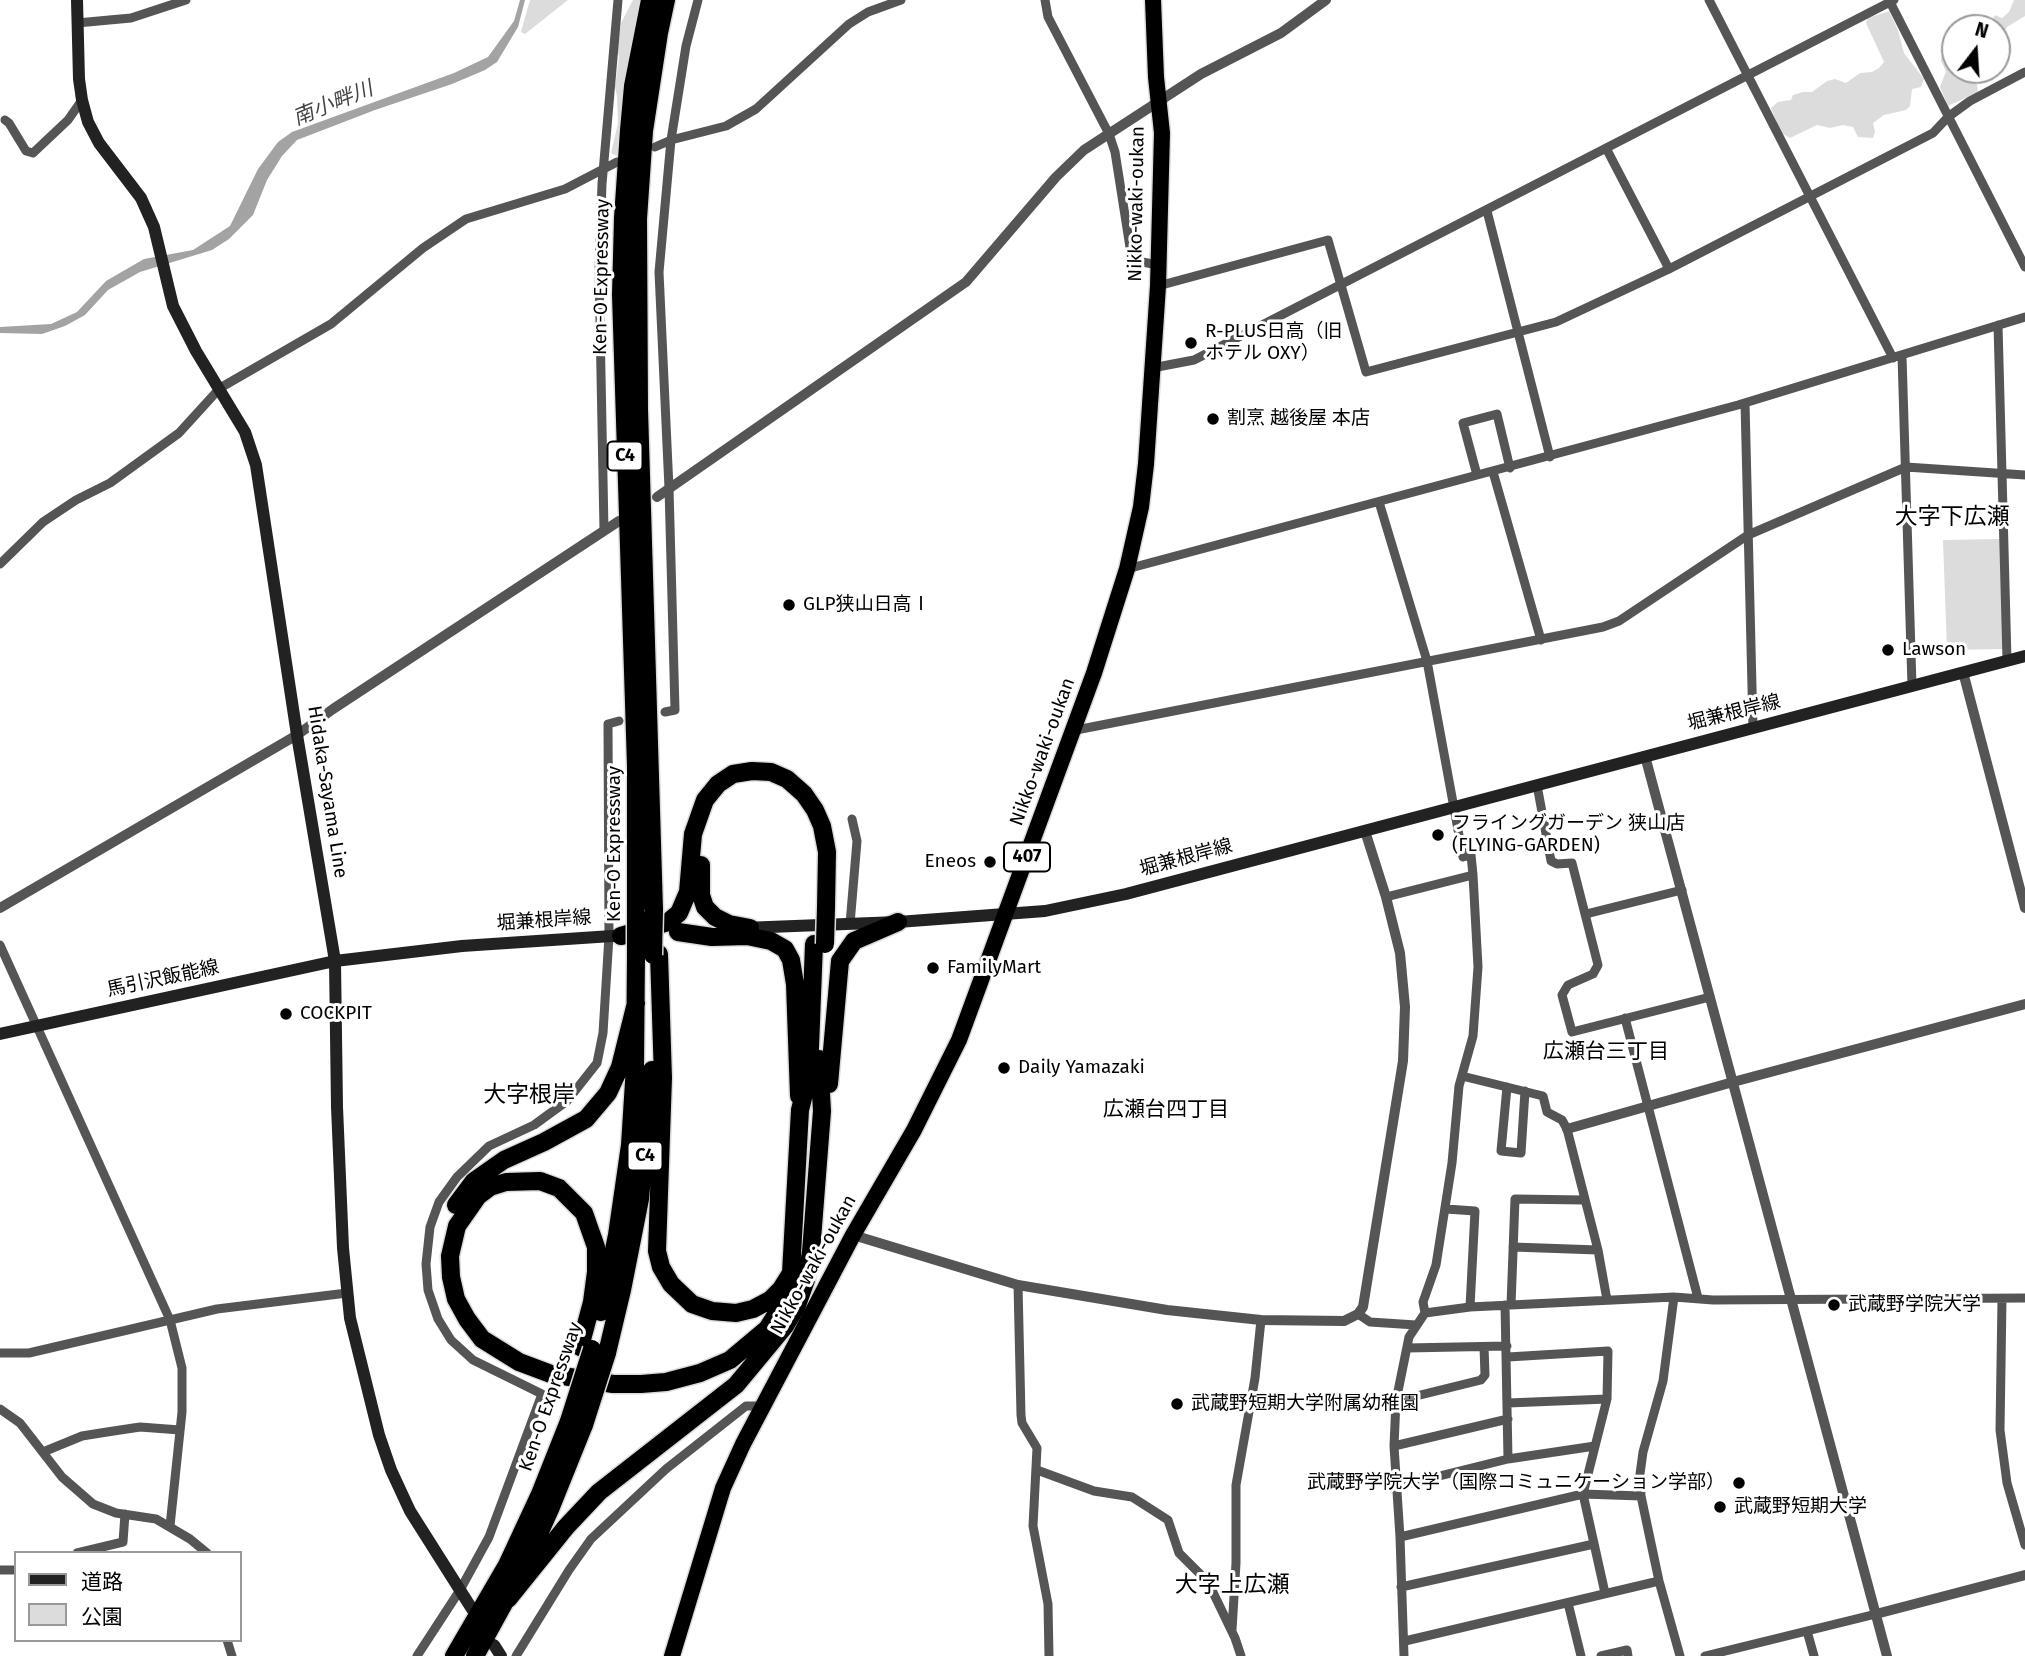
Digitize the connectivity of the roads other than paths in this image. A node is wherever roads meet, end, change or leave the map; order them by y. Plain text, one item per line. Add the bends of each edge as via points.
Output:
1 (77, 0) edge
2 (186, 0) edge
3 (618, 0) edge
4 (650, 0) edge
5 (666, 0) edge
6 (698, 0) edge
7 (901, 0) edge
8 (1045, 0) edge
9 (1153, 0) edge
10 (1326, 0) edge
11 (1709, 0) edge
12 (1886, 2) edge
13 (77, 23) junction
14 (2025, 72) edge
15 (1748, 76) junction
16 (82, 100) junction
17 (1158, 102) junction
18 (1948, 117) junction
19 (5, 120) dead end
20 (1109, 134) junction
21 (671, 140) junction
22 (656, 147) dead end
23 (1606, 148) junction
24 (617, 162) dead end
25 (603, 168) junction
26 (1810, 197) junction
27 (1487, 211) junction
28 (1158, 265) junction
29 (2025, 267) edge
30 (1669, 269) junction
31 (1341, 285) junction
32 (1157, 286) junction
33 (2025, 317) edge
34 (1998, 325) junction
35 (1517, 332) junction
36 (1898, 357) junction
37 (1152, 368) junction
38 (220, 388) junction
39 (1745, 404) junction
40 (1550, 457) junction
41 (1906, 467) junction
42 (1510, 468) junction
43 (1493, 472) junction
44 (2000, 473) junction
45 (1477, 475) junction
46 (2025, 475) edge
47 (669, 488) junction
48 (657, 496) dead end
49 (1379, 502) junction
50 (619, 521) dead end
51 (604, 530) junction
52 (1748, 535) junction
53 (0, 564) edge
54 (1127, 569) junction
55 (1541, 640) junction
56 (2025, 656) edge
57 (2007, 660) junction
58 (1427, 661) junction
59 (1963, 672) junction
60 (1912, 686) junction
61 (665, 712) dead end
62 (619, 721) dead end
63 (1753, 728) junction
64 (1072, 732) junction
65 (297, 735) junction
66 (1645, 755) junction
67 (1537, 785) junction
68 (1454, 807) junction
69 (852, 819) dead end
70 (1365, 831) junction
71 (1473, 875) junction
72 (1682, 890) junction
73 (1386, 897) junction
74 (821, 907) junction
75 (0, 908) edge
76 (2025, 908) edge
77 (645, 911) junction
78 (1586, 914) junction
79 (1006, 915) junction
80 (898, 922) junction
81 (850, 924) junction
82 (750, 928) junction
83 (678, 932) junction
84 (615, 936) junction
85 (820, 944) junction
86 (0, 945) edge
87 (649, 955) junction
88 (335, 961) junction
89 (1710, 997) junction
90 (636, 1003) junction
91 (2025, 1004) edge
92 (1625, 1018) junction
93 (36, 1026) junction
94 (0, 1034) edge
95 (1462, 1076) junction
96 (1733, 1082) junction
97 (1507, 1087) junction
98 (1525, 1091) junction
99 (1647, 1106) junction
100 (800, 1110) junction
101 (822, 1111) junction
102 (1567, 1129) junction
103 (1584, 1200) junction
104 (1446, 1209) junction
105 (853, 1235) junction
106 (1513, 1247) junction
107 (1598, 1250) junction
108 (791, 1273) junction
109 (1018, 1285) junction
110 (347, 1293) junction
111 (1674, 1297) junction
112 (1699, 1298) junction
113 (2025, 1298) edge
114 (2002, 1299) junction
115 (1607, 1300) junction
116 (1791, 1300) junction
117 (1508, 1305) junction
118 (1470, 1307) junction
119 (1425, 1313) junction
120 (1358, 1314) junction
121 (170, 1320) junction
122 (1261, 1320) junction
123 (1416, 1325) junction
124 (771, 1343) junction
125 (1507, 1346) junction
126 (1484, 1347) junction
127 (1407, 1348) junction
128 (593, 1350) junction
129 (0, 1353) edge
130 (1508, 1357) junction
131 (1607, 1399) junction
132 (1396, 1401) junction
133 (1508, 1403) junction
134 (763, 1406) junction
135 (0, 1409) edge
136 (1508, 1419) junction
137 (572, 1421) junction
138 (180, 1430) junction
139 (1394, 1446) junction
140 (1595, 1446) junction
141 (43, 1452) junction
142 (1508, 1459) junction
143 (1037, 1470) junction
144 (1395, 1487) junction
145 (1583, 1493) junction
146 (1641, 1496) junction
147 (125, 1514) junction
148 (170, 1526) junction
149 (1400, 1538) junction
150 (1594, 1544) junction
151 (2025, 1545) edge
152 (86, 1551) edge
153 (205, 1551) edge
154 (2025, 1575) edge
155 (1659, 1581) junction
156 (1401, 1587) junction
157 (460, 1590) junction
158 (1605, 1593) junction
159 (508, 1599) junction
160 (1568, 1603) junction
161 (472, 1609) dead end
162 (1876, 1614) junction
163 (1232, 1630) junction
164 (1807, 1631) junction
165 (1405, 1641) junction
166 (1745, 1646) junction
167 (417, 1656) edge
168 (454, 1656) edge
169 (475, 1656) edge
170 (516, 1656) edge
171 (672, 1656) edge
172 (1049, 1656) edge
173 (1241, 1656) edge
174 (1404, 1656) edge
175 (1581, 1656) edge
176 (1601, 1656) edge
177 (1628, 1656) edge
178 (1680, 1656) edge
179 (1705, 1656) edge
180 (1748, 1656) edge
181 (1814, 1656) edge
182 (1887, 1656) edge

1 - 13 main road, Hidaka-Sayama Line
2 - 13 street via 131,18
3 - 25 street
4 - 77 highway, Ken-O Expressway / C4 via 633,86 621,283
5 - 77 highway, Ken-O Expressway / C4 via 644,131 638,219
6 - 21 street
7 - 21 street via 849,24 756,109 726,126
8 - 20 street via 1048,17
9 - 17 highway, Nikko-waki-oukan / 407
10 - 17 street via 1280,33
11 - 15 street
12 - 15 street
12 - 18 street
13 - 16 main road, Hidaka-Sayama Line
14 - 18 street
15 - 23 street
15 - 26 street
16 - 19 street via 33,153 26,151
16 - 38 main road, Hidaka-Sayama Line via 92,132 144,205 154,227 173,306
17 - 20 street
17 - 28 highway, Nikko-waki-oukan / 407 via 1162,133
18 - 26 street via 1933,134
18 - 29 street
20 - 28 street via 1132,260
20 - 47 street via 1056,177 966,282
21 - 22 street
21 - 47 street via 659,272
23 - 27 street
23 - 30 street
24 - 25 street
25 - 38 street via 556,192 466,219 423,248 331,324
25 - 51 street via 599,270
26 - 30 street
26 - 36 street
27 - 31 street
27 - 35 street
28 - 32 highway, Nikko-waki-oukan / 407
30 - 35 street via 1556,322
31 - 32 street via 1328,240
31 - 35 street via 1366,372
31 - 37 street via 1194,360
32 - 37 highway, Nikko-waki-oukan / 407
33 - 34 street
34 - 36 street
34 - 44 street
35 - 40 street
36 - 39 street
36 - 41 street
37 - 54 highway, Nikko-waki-oukan / 407 via 1145,476
38 - 53 street via 180,433 110,483 43,522
38 - 65 main road, Hidaka-Sayama Line via 245,432 256,465
39 - 40 street
39 - 52 street
40 - 42 street
41 - 44 street
41 - 52 street
41 - 60 street
42 - 43 street
42 - 45 street via 1497,414 1464,423
43 - 45 street
43 - 55 street
44 - 46 street
44 - 57 street
45 - 49 street
47 - 48 street
47 - 61 street via 675,710
49 - 54 street
49 - 58 street
50 - 51 street
51 - 65 street
52 - 55 street via 1619,621
52 - 63 street
54 - 64 highway, Nikko-waki-oukan / 407
55 - 58 street
56 - 57 main road, 堀兼根岸線
57 - 59 main road, 堀兼根岸線
58 - 64 street
58 - 68 street
59 - 60 main road, 堀兼根岸線
59 - 76 street
60 - 63 main road, 堀兼根岸線
62 - 84 street via 608,724
63 - 66 main road, 堀兼根岸線
64 - 79 highway, Nikko-waki-oukan / 407
65 - 75 street
65 - 88 main road, Hidaka-Sayama Line
66 - 67 main road, 堀兼根岸線
66 - 72 street
67 - 68 main road, 堀兼根岸線
67 - 78 street via 1551,860 1572,863
68 - 70 main road, 堀兼根岸線
68 - 71 street via 1463,857 1471,855
69 - 81 street via 857,841
70 - 73 street
70 - 79 main road, 堀兼根岸線 via 1126,894
71 - 73 street
71 - 95 street via 1478,967 1473,1036
72 - 78 street
72 - 89 street
73 - 120 street via 1404,979 1403,1061 1363,1307
74 - 82 highway via 818,858 807,810 787,788 754,780 732,787 719,799 704,832 701,859 705,906 729,924
74 - 84 highway via 827,852 815,810 787,779 752,771 733,774 705,800 692,834 688,892 679,913 668,922
74 - 85 highway
77 - 87 highway, bridge
78 - 92 street via 1598,965 1593,974 1568,985 1562,995 1572,1032
79 - 80 main road, 堀兼根岸線
79 - 105 highway, Nikko-waki-oukan / 407 via 941,1079
80 - 81 main road, 堀兼根岸線
80 - 101 highway via 855,941 840,961 831,1074
81 - 82 main road, 堀兼根岸線
82 - 83 main road, 堀兼根岸線
83 - 84 main road, 堀兼根岸線
83 - 100 highway via 747,936 785,949 795,984
84 - 88 main road, 堀兼根岸線 via 462,946
84 - 157 street via 597,1063 567,1101 534,1125 489,1146 457,1177 439,1202 430,1227 428,1290 451,1340 473,1360 542,1394 489,1537
85 - 100 highway via 809,1074
85 - 101 highway
86 - 93 street
87 - 90 highway, Ken-O Expressway / C4
87 - 108 highway via 663,1101 656,1237 662,1267 671,1284 692,1304 736,1313 770,1300
87 - 128 highway, Ken-O Expressway / C4 via 653,1066 646,1155 633,1238
88 - 93 main road, 馬引沢飯能線
88 - 110 main road, Hidaka-Sayama Line
89 - 92 street
89 - 96 street
90 - 124 highway via 620,1067 608,1093 586,1119 504,1160 474,1181 458,1201 444,1230 440,1254 443,1295 463,1332 479,1350 514,1371 564,1388 636,1393 702,1384
90 - 128 highway, Ken-O Expressway / C4 via 630,1146
91 - 96 street
92 - 99 street
93 - 94 main road, 馬引沢飯能線
93 - 121 street
95 - 97 street
95 - 104 street
96 - 99 street
96 - 116 street
97 - 98 street
97 - 98 street via 1501,1151 1521,1153
98 - 102 street via 1544,1096 1547,1112 1562,1120
99 - 102 street
99 - 112 street
100 - 108 highway
101 - 124 highway via 806,1280 796,1308
102 - 103 street
103 - 106 street via 1515,1199
103 - 107 street
104 - 118 street via 1475,1211
104 - 119 street via 1436,1265 1423,1303
105 - 109 street
105 - 134 highway, Nikko-waki-oukan / 407
106 - 107 street
106 - 117 street
107 - 115 street
108 - 128 highway via 786,1300 767,1329 730,1360 700,1373 641,1384 551,1374 519,1362 482,1339 456,1299 450,1256 457,1226 490,1187 540,1181 559,1188 584,1213 596,1247
109 - 122 street via 1167,1310
109 - 143 street via 1021,1415 1037,1448
110 - 121 street via 217,1309
110 - 157 main road, Hidaka-Sayama Line via 363,1376 391,1470 410,1511
111 - 112 street
111 - 115 street
111 - 146 street via 1664,1381 1643,1452
112 - 116 street
113 - 114 street
114 - 116 street
114 - 151 street via 2000,1430 2007,1483
115 - 117 street
116 - 162 street
117 - 118 street
117 - 125 street
118 - 119 street
119 - 123 street
120 - 122 street via 1344,1321
120 - 123 street via 1370,1322
121 - 129 street via 29,1353
121 - 138 street via 182,1368
122 - 163 street via 1236,1485
123 - 127 street
124 - 159 highway via 736,1385 599,1492
125 - 126 street
125 - 130 street
126 - 127 street
126 - 132 street via 1485,1375 1481,1380
127 - 132 street
128 - 137 highway, Ken-O Expressway / C4, bridge
130 - 131 street via 1608,1351
130 - 133 street
131 - 133 street
131 - 140 street
132 - 139 street
133 - 136 street
134 - 170 street via 746,1406 666,1469 591,1539
134 - 171 highway, Nikko-waki-oukan / 407 via 723,1488
135 - 141 street via 20,1423
136 - 139 street
136 - 142 street
137 - 159 highway, Ken-O Expressway / C4 via 551,1507
137 - 168 highway, Ken-O Expressway / C4 via 507,1565
138 - 141 street via 139,1427 82,1436
138 - 148 street
139 - 144 street
140 - 142 street
140 - 145 street
141 - 147 street via 62,1477 93,1504
142 - 144 street
143 - 163 street via 1094,1490 1132,1497 1168,1520 1180,1553 1209,1582
143 - 172 street via 1033,1526 1048,1604
144 - 149 street
145 - 146 street
145 - 149 street
145 - 150 street
146 - 155 street
147 - 148 street
147 - 152 street via 124,1542
148 - 153 street
149 - 156 street
150 - 156 street
150 - 158 street
154 - 162 street
155 - 158 street
155 - 178 street
156 - 165 street
157 - 161 main road, Hidaka-Sayama Line
157 - 167 street
158 - 160 street
159 - 169 highway, Ken-O Expressway / C4
160 - 165 street
160 - 175 street
162 - 164 street
162 - 182 street
163 - 173 street
164 - 166 street
164 - 181 street
165 - 174 street
166 - 179 street
166 - 180 street
176 - 177 street via 1626,1650

